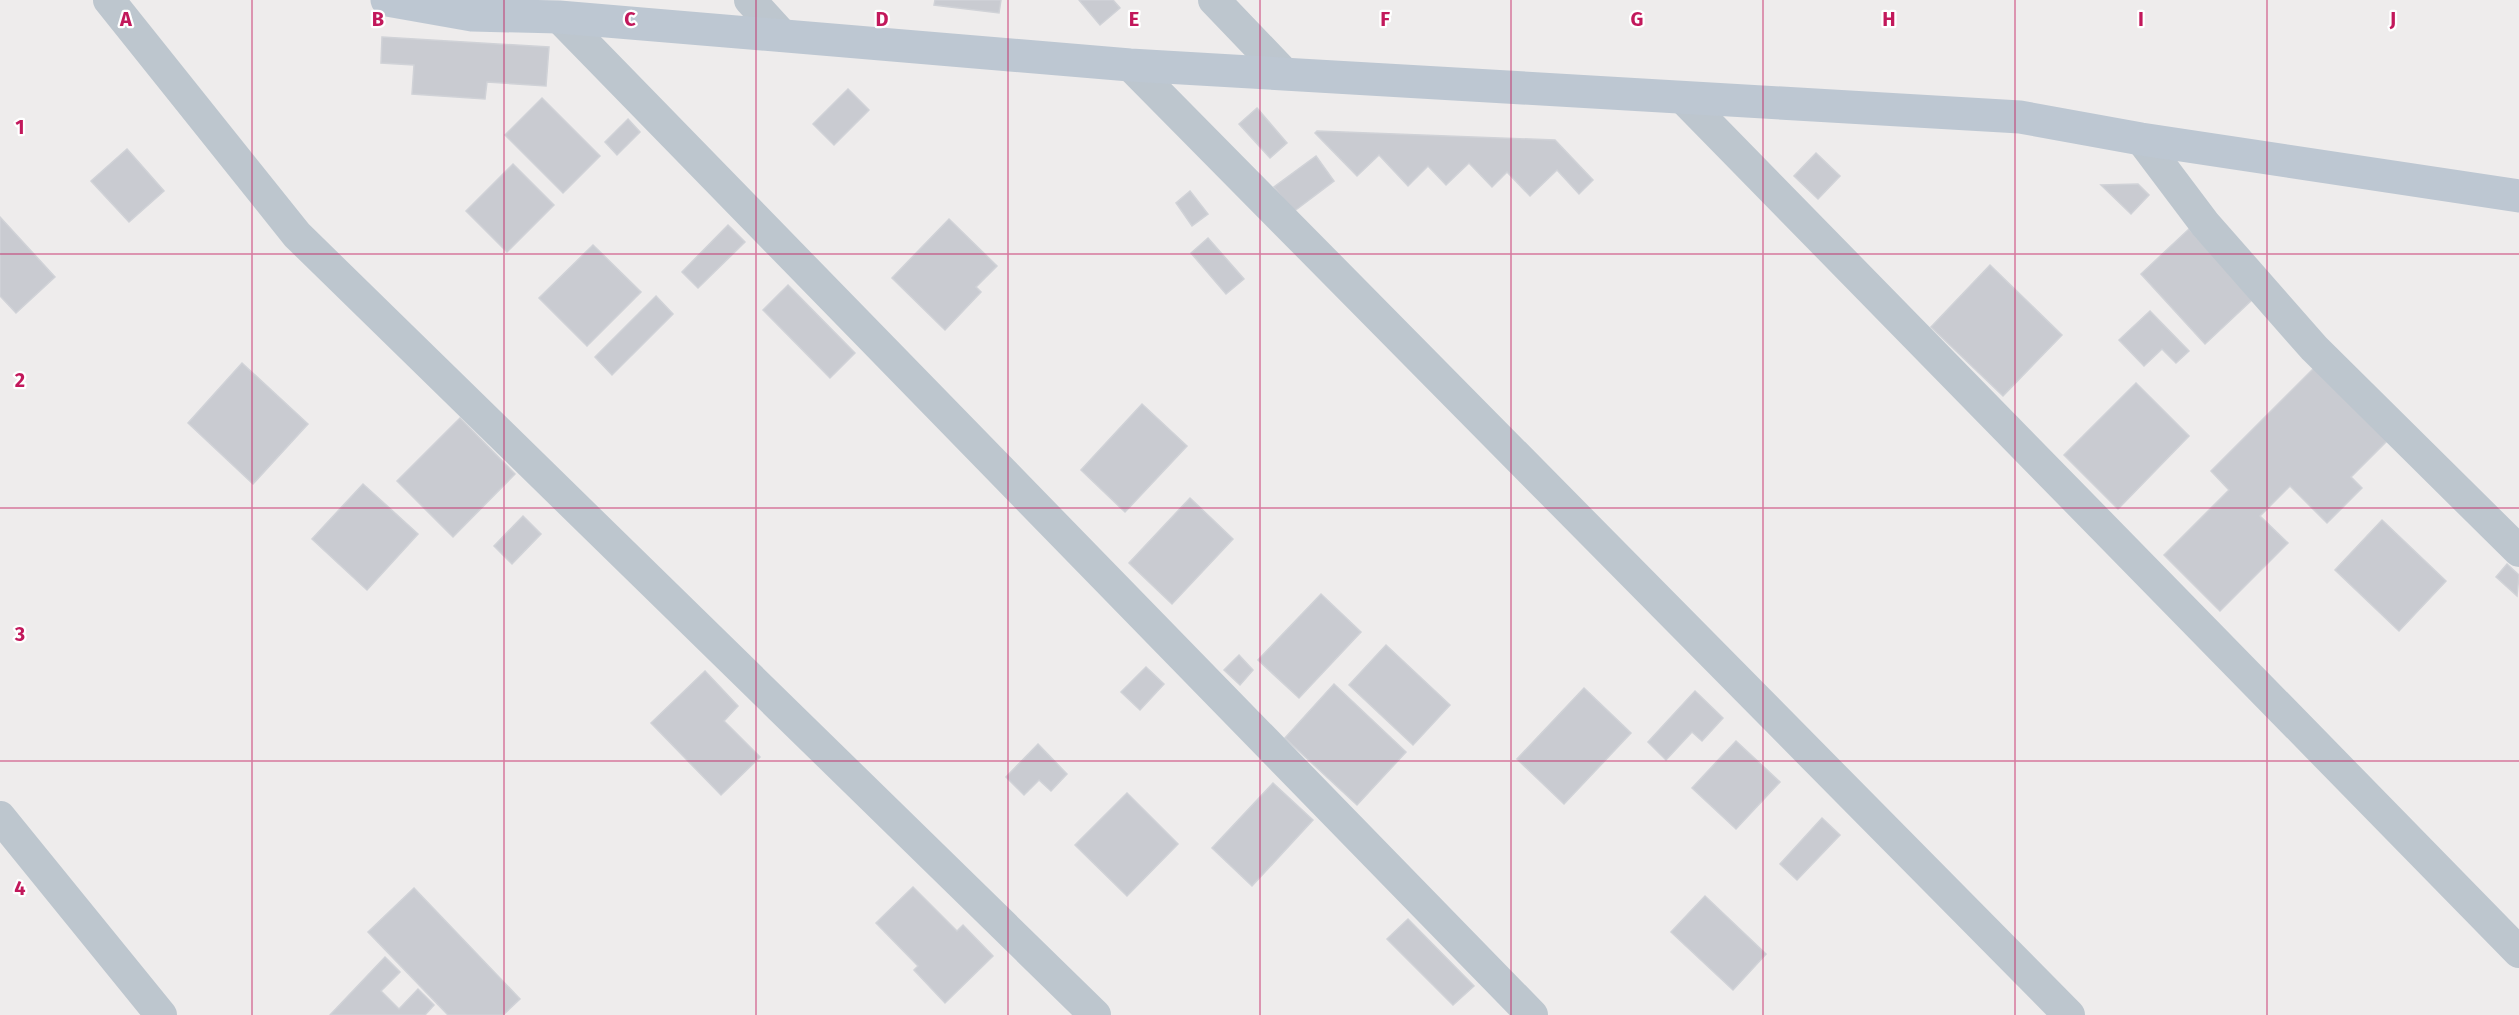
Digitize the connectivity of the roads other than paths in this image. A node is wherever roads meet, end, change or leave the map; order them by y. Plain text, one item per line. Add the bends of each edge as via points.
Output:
1 (109, 0) edge
2 (387, 0) edge
3 (750, 0) edge
4 (1214, 0) edge
5 (465, 8) edge
6 (559, 17) junction
7 (783, 36) junction
8 (1130, 65) junction
9 (1283, 72) junction
10 (1682, 97) junction
11 (2141, 139) junction
12 (2519, 196) edge
13 (2519, 551) edge
14 (0, 817) edge
15 (2519, 952) edge
16 (161, 1015) edge
17 (1095, 1015) edge
18 (1532, 1015) edge
19 (2069, 1015) edge

1 - 17 street via 297,235
2 - 5 street
3 - 7 street
4 - 9 street
5 - 6 street
6 - 7 street
6 - 18 street
7 - 8 street
8 - 9 street
8 - 19 street
9 - 10 street
10 - 11 street via 2020,117
10 - 15 street
11 - 12 street
11 - 13 street via 2205,224 2314,348
14 - 16 street

